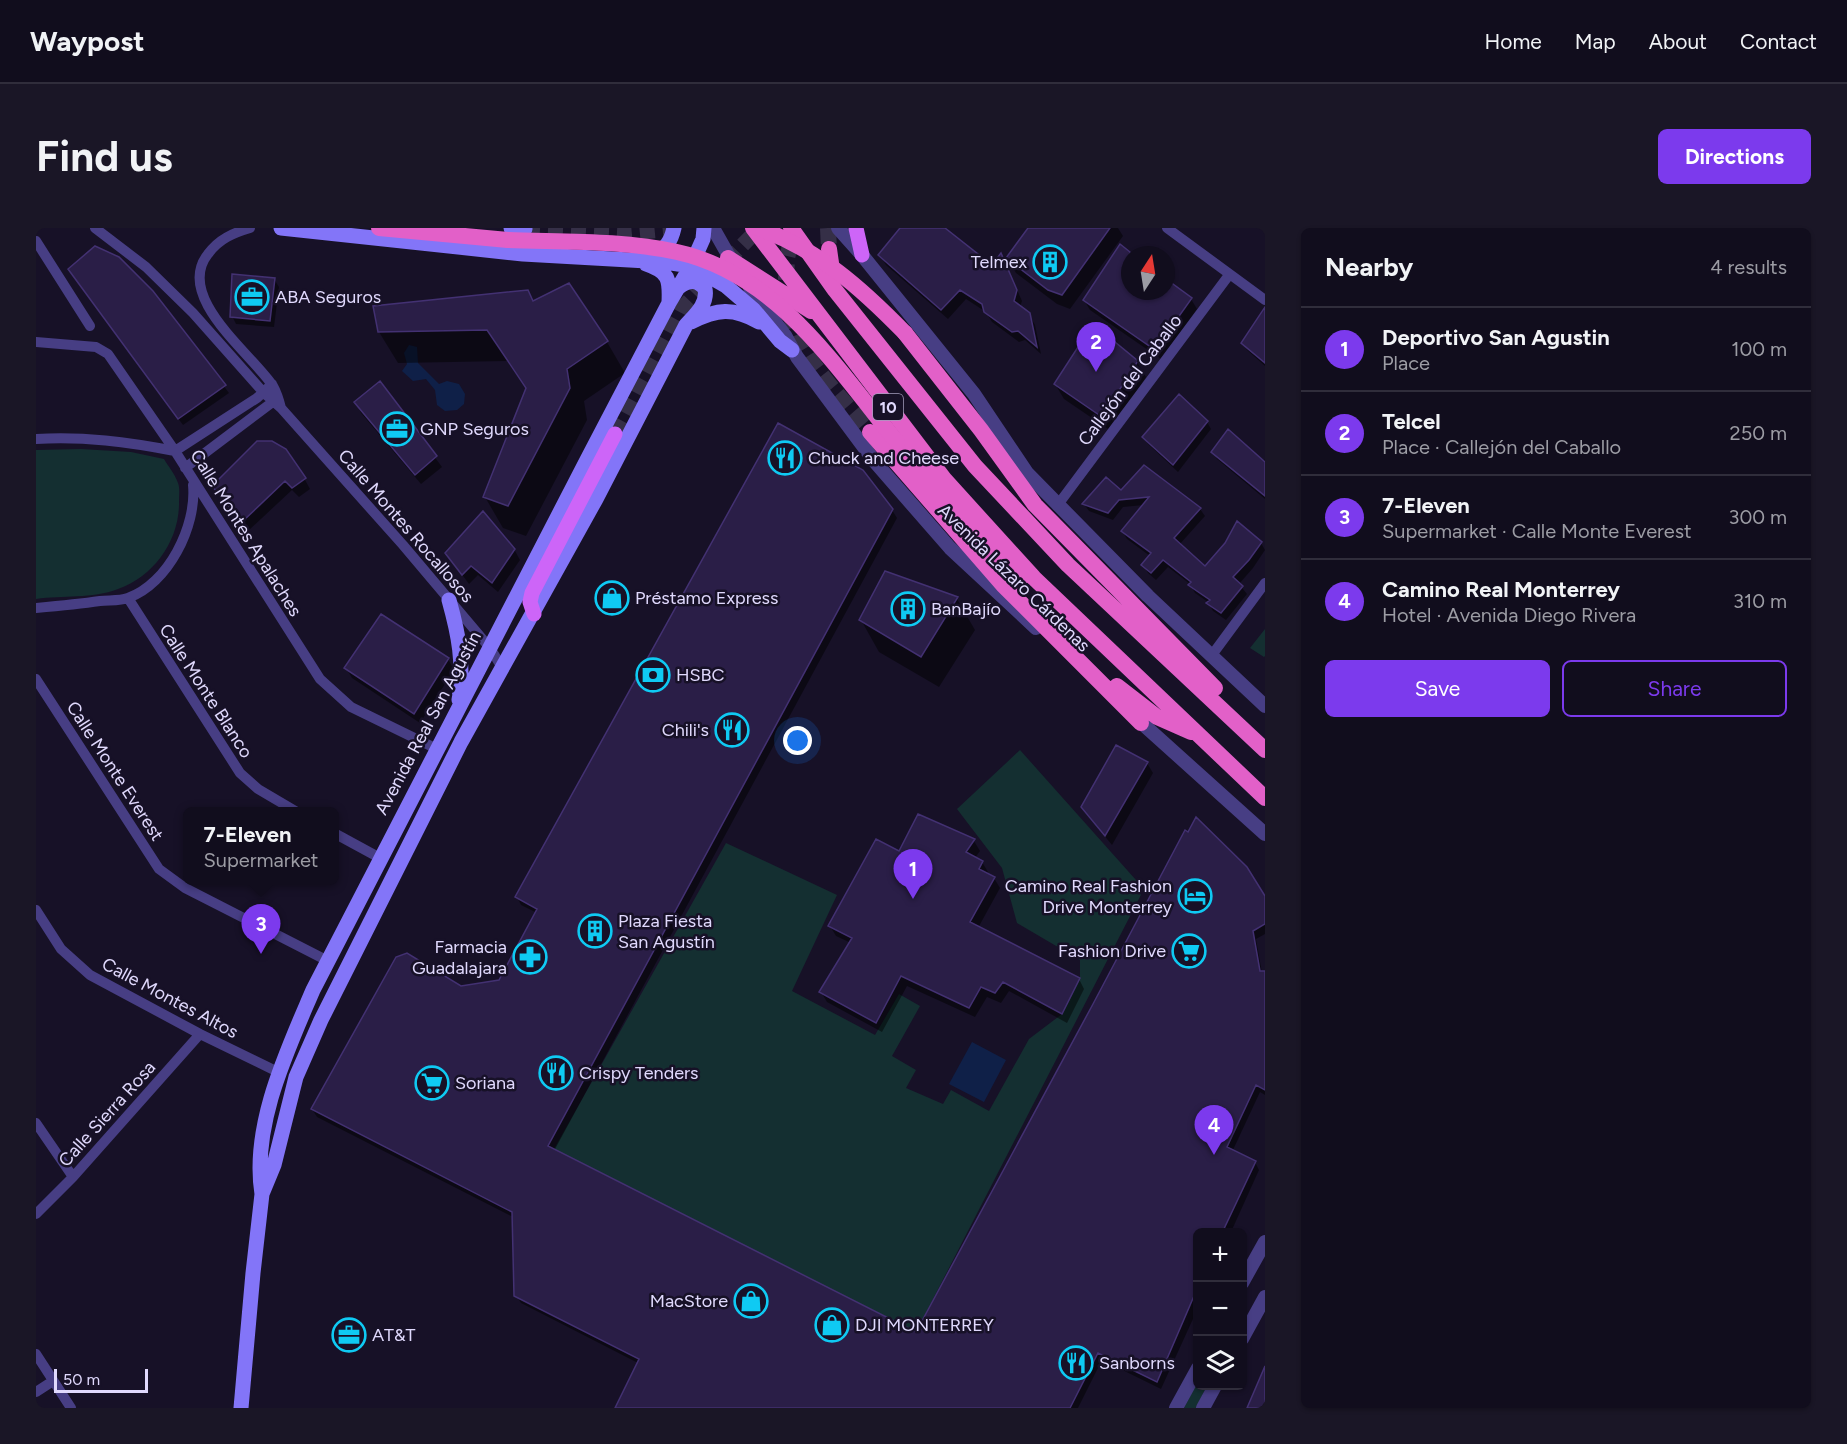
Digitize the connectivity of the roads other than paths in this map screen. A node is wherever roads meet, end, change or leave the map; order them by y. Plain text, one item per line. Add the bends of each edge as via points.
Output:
1 (95, 228) edge
2 (250, 228) edge
3 (281, 228) edge
4 (379, 228) edge
5 (674, 228) edge
6 (704, 228) edge
7 (713, 228) edge
8 (753, 228) edge
9 (758, 228) edge
10 (791, 228) edge
11 (838, 228) edge
12 (856, 228) edge
13 (1167, 228) edge
14 (515, 232) edge
15 (36, 241) edge
16 (829, 249) tunnel mouth
17 (862, 255) junction
18 (728, 258) junction
19 (637, 261) junction
20 (691, 266) junction
21 (1229, 275) junction
22 (678, 286) junction
23 (835, 290) junction
24 (1265, 300) edge
25 (669, 303) junction
26 (819, 316) junction
27 (686, 325) junction
28 (90, 326) dead end
29 (771, 328) junction
30 (36, 342) edge
31 (792, 350) junction
32 (268, 389) junction
33 (278, 403) junction
34 (981, 430) junction
35 (870, 432) tunnel mouth
36 (615, 434) tunnel mouth
37 (36, 439) edge
38 (175, 451) junction
39 (184, 468) junction
40 (1026, 472) junction
41 (192, 482) junction
42 (1057, 506) junction
43 (1034, 578) junction
44 (1265, 583) edge
45 (128, 598) junction
46 (449, 600) junction
47 (36, 608) edge
48 (534, 614) junction
49 (1049, 630) junction
50 (490, 648) junction
51 (1212, 655) junction
52 (502, 669) junction
53 (36, 679) edge
54 (1265, 706) edge
55 (459, 708) junction
56 (1141, 723) junction
57 (1198, 735) junction
58 (1265, 741) edge
59 (437, 749) junction
60 (1265, 750) edge
61 (1265, 798) edge
62 (289, 807) edge
63 (1265, 834) edge
64 (339, 836) edge
65 (380, 858) junction
66 (36, 910) edge
67 (328, 961) junction
68 (200, 1034) junction
69 (278, 1072) junction
70 (36, 1123) edge
71 (73, 1177) junction
72 (262, 1194) junction
73 (36, 1214) edge
74 (1265, 1242) edge
75 (1243, 1282) edge
76 (1265, 1297) edge
77 (1244, 1336) edge
78 (36, 1354) edge
79 (1193, 1376) edge
80 (53, 1381) junction
81 (1213, 1390) edge
82 (36, 1392) edge
83 (71, 1408) edge
84 (241, 1408) edge
85 (1176, 1408) edge
86 (1203, 1408) edge

1 - 32 street, Calle Montes Rocallosos via 146,267
2 - 32 street, Calle Montes Rocallosos via 231,233 213,247 201,268 201,290 219,322
3 - 19 main road via 523,254
4 - 14 highway
5 - 19 main road via 663,250
6 - 20 main road, Avenida Real San Agustín
7 - 18 street, Avenida Lázaro Cárdenas
8 - 26 highway, Avenida Lázaro Cárdenas / 10
9 - 34 highway, bridge via 828,263 876,304 905,333
10 - 23 highway, 10
11 - 17 street
12 - 17 main road
13 - 21 street
14 - 43 highway, bridge via 648,247 692,256 723,268 773,300 799,324 987,549 1003,563
15 - 28 street
16 - 23 highway
17 - 40 street via 974,394
18 - 26 highway
18 - 31 street, Avenida Lázaro Cárdenas via 781,328
19 - 20 main road
19 - 25 main road via 666,275
20 - 22 main road, Avenida Real San Agustín
20 - 29 main road via 726,286
21 - 24 street
21 - 42 street, Callejón del Caballo
22 - 25 main road, Avenida Real San Agustín
22 - 27 main road, Avenida Real San Agustín via 694,281 706,292 700,310
23 - 60 highway, 10 via 975,466 1068,565
25 - 50 main road, Avenida Real San Agustín
26 - 43 highway, Avenida Lázaro Cárdenas / 10 via 945,480
27 - 29 main road via 720,311 744,314
27 - 48 main road, Avenida Real San Agustín
29 - 31 main road
30 - 38 street, Calle Montes Apalaches via 104,350
31 - 56 street, Avenida Lázaro Cárdenas via 875,462 950,548
32 - 33 street, Calle Montes Rocallosos
32 - 38 street
33 - 39 street
33 - 46 street, Calle Montes Rocallosos
34 - 40 highway
34 - 58 highway via 1035,505
35 - 49 highway via 996,577
36 - 48 main road via 532,593
37 - 38 street via 86,438
38 - 39 street, Calle Montes Apalaches
39 - 41 street, Calle Montes Apalaches
40 - 42 street
41 - 45 street via 194,499 189,524 174,556 152,583
41 - 59 street, Calle Montes Apalaches via 320,679 351,707
42 - 51 street
43 - 57 highway, Avenida Lázaro Cárdenas / 10
44 - 51 street
45 - 47 street
45 - 62 street, Calle Monte Blanco via 240,773
46 - 50 street, Calle Montes Rocallosos
46 - 55 main road via 460,645
48 - 52 main road, Avenida Real San Agustín
49 - 56 highway
49 - 57 highway via 1157,717
50 - 52 street, Calle Montes Rocallosos
50 - 55 main road, Avenida Real San Agustín
51 - 54 street
52 - 72 main road, Avenida Real San Agustín via 430,802 308,1048
53 - 67 street, Calle Monte Everest via 159,869 184,888
55 - 59 main road, Avenida Real San Agustín
56 - 63 street, Avenida Lázaro Cárdenas
57 - 61 highway, Avenida Lázaro Cárdenas / 10
59 - 65 main road, Avenida Real San Agustín
64 - 65 street
65 - 67 main road, Avenida Real San Agustín
66 - 68 street, Calle Montes Altos via 62,949 90,975
67 - 69 main road, Avenida Real San Agustín
68 - 69 street, Calle Montes Altos
68 - 71 street, Calle Sierra Rosa
69 - 72 main road, Avenida Real San Agustín via 262,1138
70 - 71 street
71 - 73 street, Calle Sierra Rosa
72 - 84 main road, Avenida Real San Agustín
74 - 75 street
76 - 77 street
78 - 80 street
79 - 85 street
80 - 82 street
80 - 83 street
81 - 86 street

